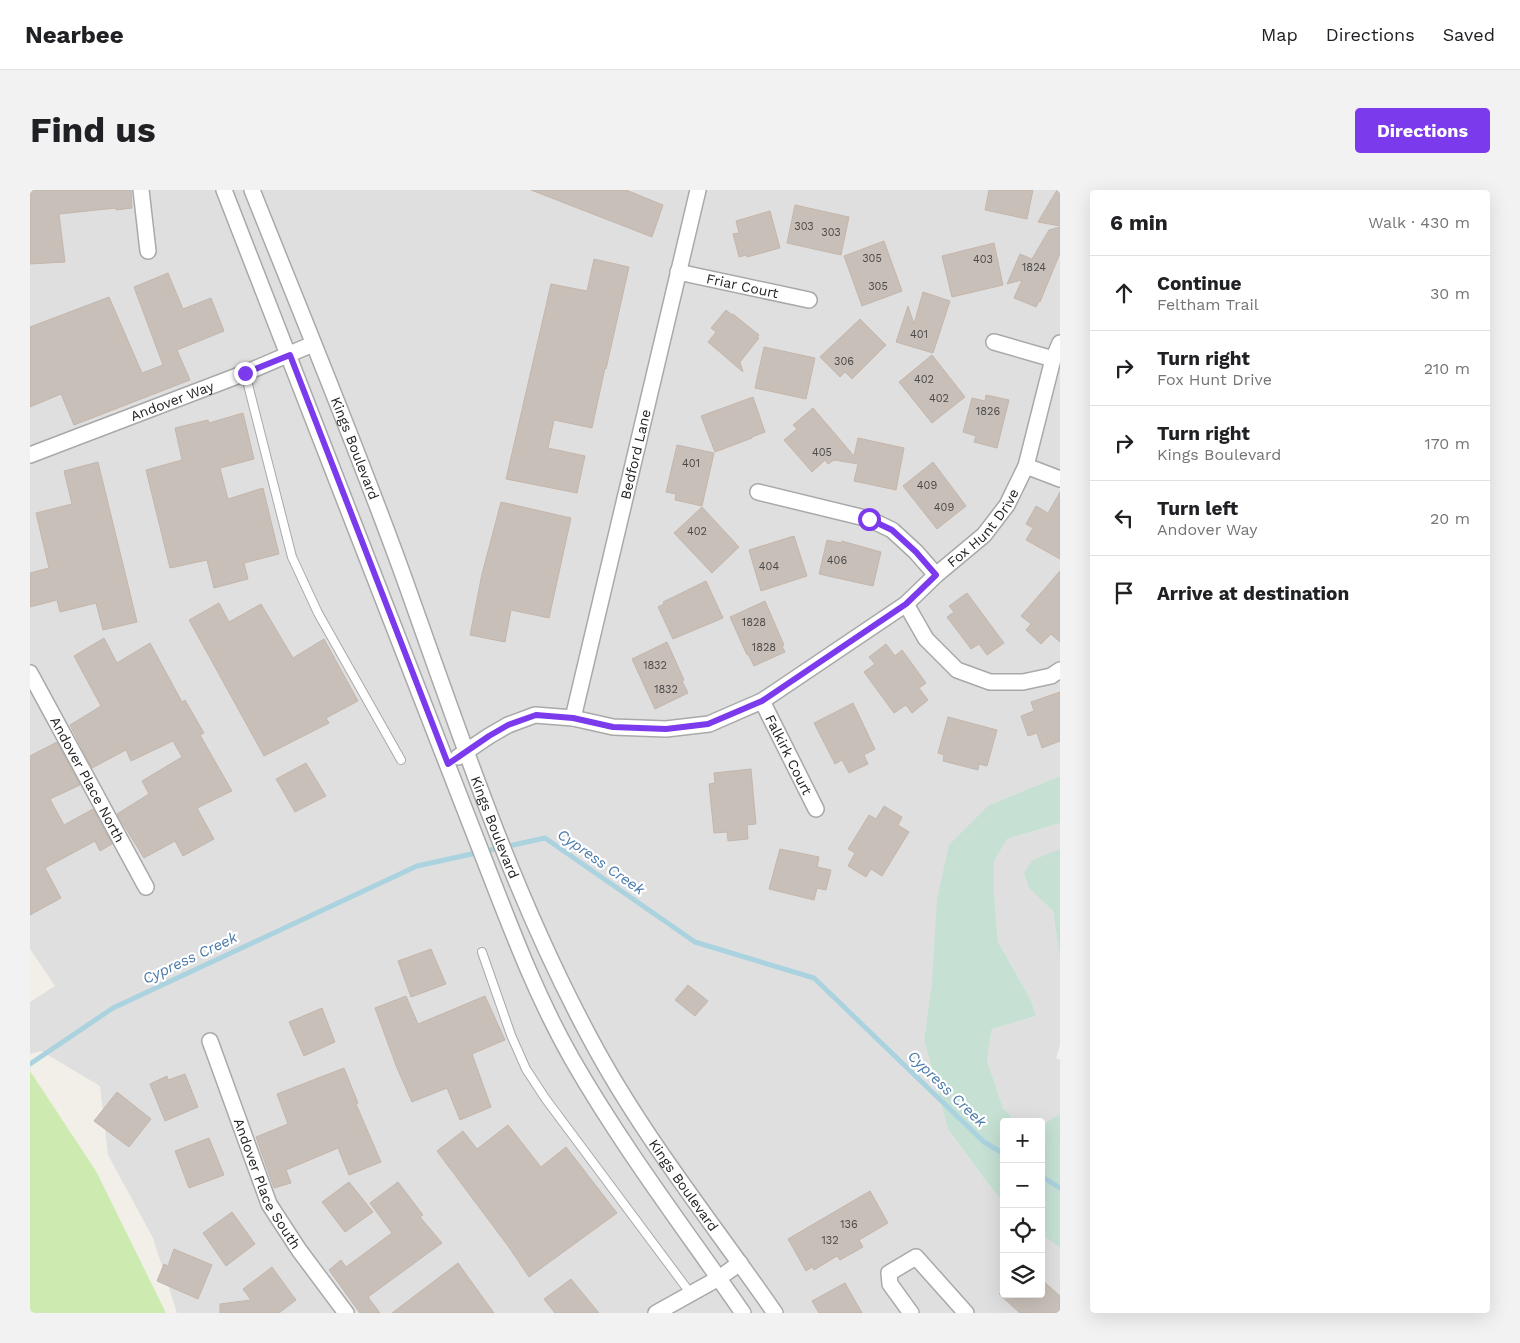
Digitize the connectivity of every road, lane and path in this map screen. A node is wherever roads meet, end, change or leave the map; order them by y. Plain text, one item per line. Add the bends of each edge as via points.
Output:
1 (141, 190) edge
2 (224, 190) edge
3 (252, 190) edge
4 (698, 190) edge
5 (148, 251) dead end
6 (678, 272) junction
7 (809, 300) dead end
8 (994, 342) dead end
9 (1060, 343) edge
10 (313, 344) junction
11 (290, 355) junction
12 (1054, 359) junction
13 (245, 373) junction
14 (30, 455) edge
15 (1026, 466) junction
16 (1060, 479) edge
17 (758, 492) dead end
18 (936, 575) junction
19 (906, 604) junction
20 (1060, 670) edge
21 (30, 673) edge
22 (762, 701) junction
23 (573, 718) junction
24 (466, 752) junction
25 (401, 760) dead end
26 (448, 764) junction
27 (816, 809) dead end
28 (146, 887) dead end
29 (482, 952) dead end
30 (210, 1041) dead end
31 (740, 1263) junction
32 (719, 1278) junction
33 (691, 1294) junction
34 (346, 1313) edge
35 (656, 1313) edge
36 (743, 1313) edge
37 (775, 1313) edge
38 (911, 1313) edge
39 (966, 1313) edge

1 - 5 street
2 - 11 street, Kings Boulevard
3 - 10 street, Kings Boulevard
4 - 6 street, Bedford Lane
6 - 7 street, Friar Court
6 - 23 street, Bedford Lane
8 - 12 street
9 - 12 street
10 - 11 street, Andover Way
10 - 24 street, Kings Boulevard via 401,570
11 - 13 street, Andover Way
11 - 26 street, Kings Boulevard
12 - 15 street
13 - 14 street, Andover Way
13 - 25 lane via 292,557 318,613
15 - 16 street
15 - 18 street, Fox Hunt Drive via 1007,505 984,536
17 - 18 street via 869,519 892,530
18 - 19 street, Fox Hunt Drive
19 - 20 street via 926,639 957,670 990,682 1023,682 1051,676
19 - 22 street, Fox Hunt Drive
21 - 28 street, Andover Place North
22 - 23 street, Fox Hunt Drive via 708,724 666,729 613,727
22 - 27 street, Falkirk Court
23 - 24 street, Fox Hunt Drive via 536,715 508,725
24 - 26 street, Fox Hunt Drive
24 - 31 street, Kings Boulevard via 512,872 567,993 618,1090
26 - 32 street, Kings Boulevard via 531,977 555,1028 615,1130
29 - 33 lane via 526,1069
30 - 34 street, Andover Place South via 269,1204
31 - 32 street
31 - 37 street, Kings Boulevard
32 - 33 street
32 - 36 street, Kings Boulevard
33 - 35 street
38 - 39 street via 890,1284 888,1273 916,1257

